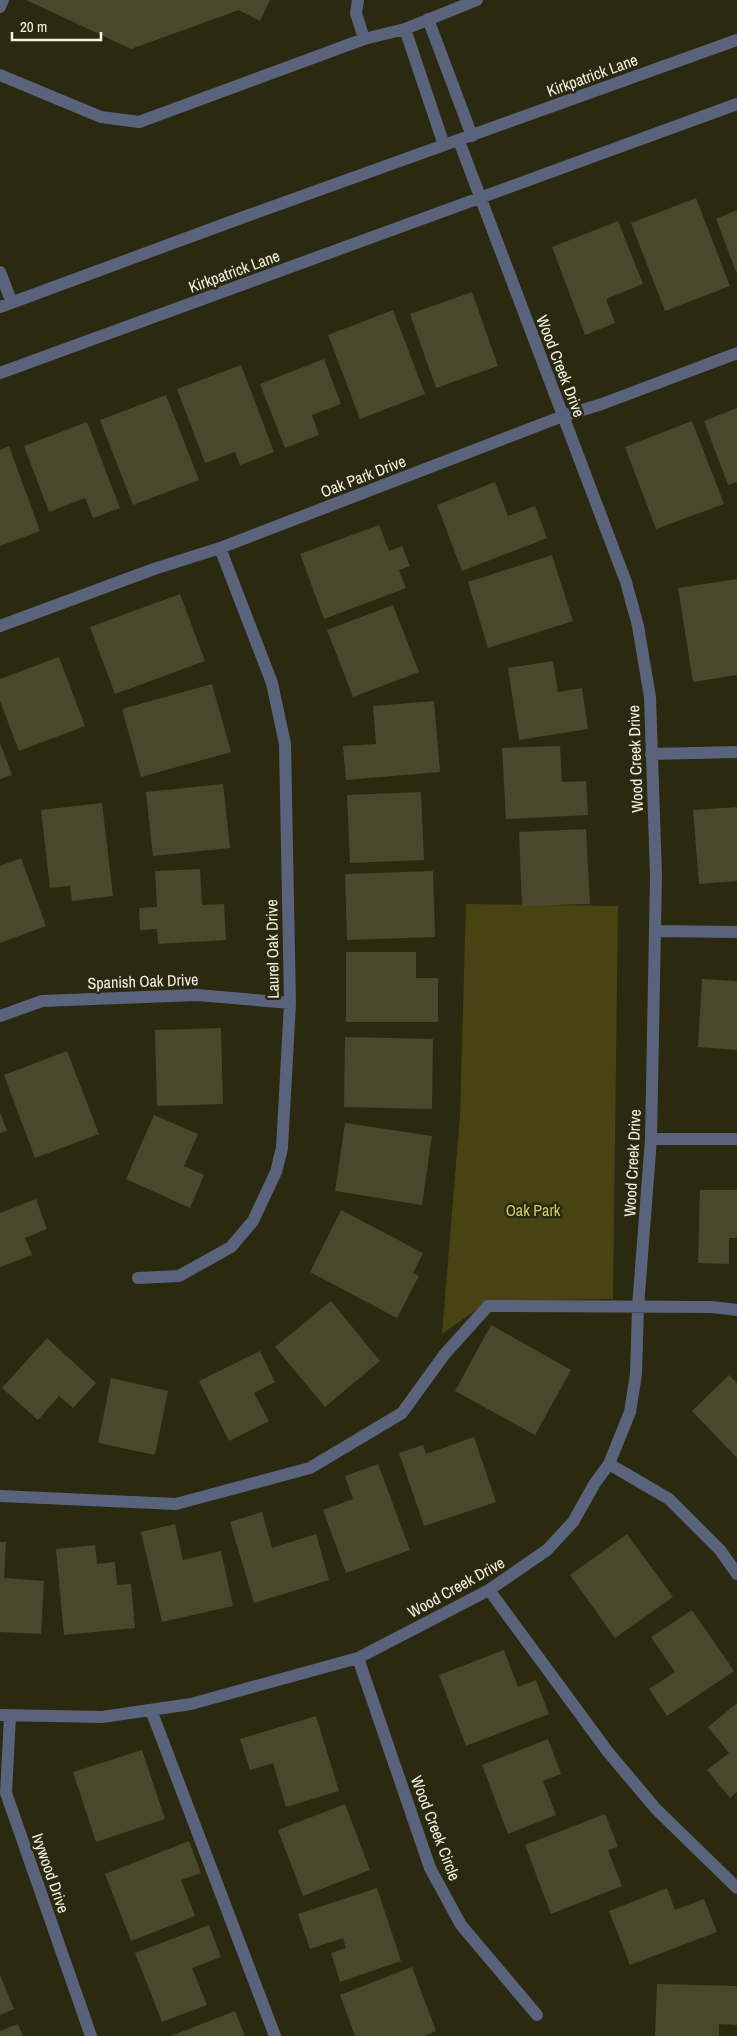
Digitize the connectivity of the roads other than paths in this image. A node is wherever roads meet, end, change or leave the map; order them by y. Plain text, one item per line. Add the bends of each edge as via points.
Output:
1 (3, 0) edge
2 (358, 0) edge
3 (477, 0) edge
4 (464, 2) edge
5 (0, 8) edge
6 (428, 19) junction
7 (405, 30) junction
8 (364, 39) junction
9 (737, 40) edge
10 (0, 75) edge
11 (737, 104) edge
12 (472, 136) junction
13 (459, 141) junction
14 (444, 145) junction
15 (479, 198) junction
16 (0, 272) edge
17 (6, 305) edge
18 (737, 353) edge
19 (0, 374) edge
20 (563, 416) junction
21 (220, 548) junction
22 (0, 626) edge
23 (737, 752) edge
24 (651, 754) junction
25 (655, 931) junction
26 (737, 932) edge
27 (290, 1003) junction
28 (0, 1016) edge
29 (651, 1139) junction
30 (737, 1139) edge
31 (138, 1278) dead end
32 (638, 1307) junction
33 (737, 1310) edge
34 (608, 1464) junction
35 (0, 1496) edge
36 (737, 1574) edge
37 (489, 1590) junction
38 (358, 1658) junction
39 (152, 1710) junction
40 (5, 1715) edge
41 (737, 1888) edge
42 (537, 2015) dead end
43 (91, 2036) edge
44 (276, 2036) edge

1 - 5 street
2 - 8 street via 356,13
3 - 4 street
4 - 6 street
6 - 7 street
6 - 12 street
7 - 8 street
7 - 14 street
8 - 10 street via 139,122 101,117
9 - 12 street, Kirkpatrick Lane
11 - 15 street, Kirkpatrick Lane
12 - 13 street, Kirkpatrick Lane
13 - 14 street, Kirkpatrick Lane
13 - 15 street
14 - 17 street, Kirkpatrick Lane
15 - 19 street, Kirkpatrick Lane
15 - 20 street, Wood Creek Drive
16 - 17 street
18 - 20 street, Oak Park Drive
20 - 21 street, Oak Park Drive
20 - 24 street, Wood Creek Drive via 626,582 638,626 650,697
21 - 22 street, Oak Park Drive
21 - 27 street, Laurel Oak Drive via 272,683 285,744
23 - 24 street
24 - 25 street, Wood Creek Drive
25 - 26 street
25 - 29 street, Wood Creek Drive
27 - 28 street, Spanish Oak Drive via 197,995 62,1000 42,1001
27 - 31 street, Laurel Oak Drive via 282,1148 276,1172 252,1221 231,1247 179,1276
29 - 30 street
29 - 32 street, Wood Creek Drive
32 - 33 street
32 - 34 street, Wood Creek Drive via 636,1374 630,1412
32 - 35 street via 488,1306 444,1356 402,1413 310,1468 176,1504
34 - 36 street via 669,1499 720,1550
34 - 37 street, Wood Creek Drive via 573,1522 547,1550
37 - 38 street, Wood Creek Drive
37 - 41 street via 614,1759 656,1809
38 - 39 street, Wood Creek Drive via 191,1704
38 - 42 street, Wood Creek Circle via 430,1868 460,1925
39 - 40 street, Wood Creek Drive via 102,1716
39 - 44 street
40 - 43 street, Ivywood Drive via 6,1793

